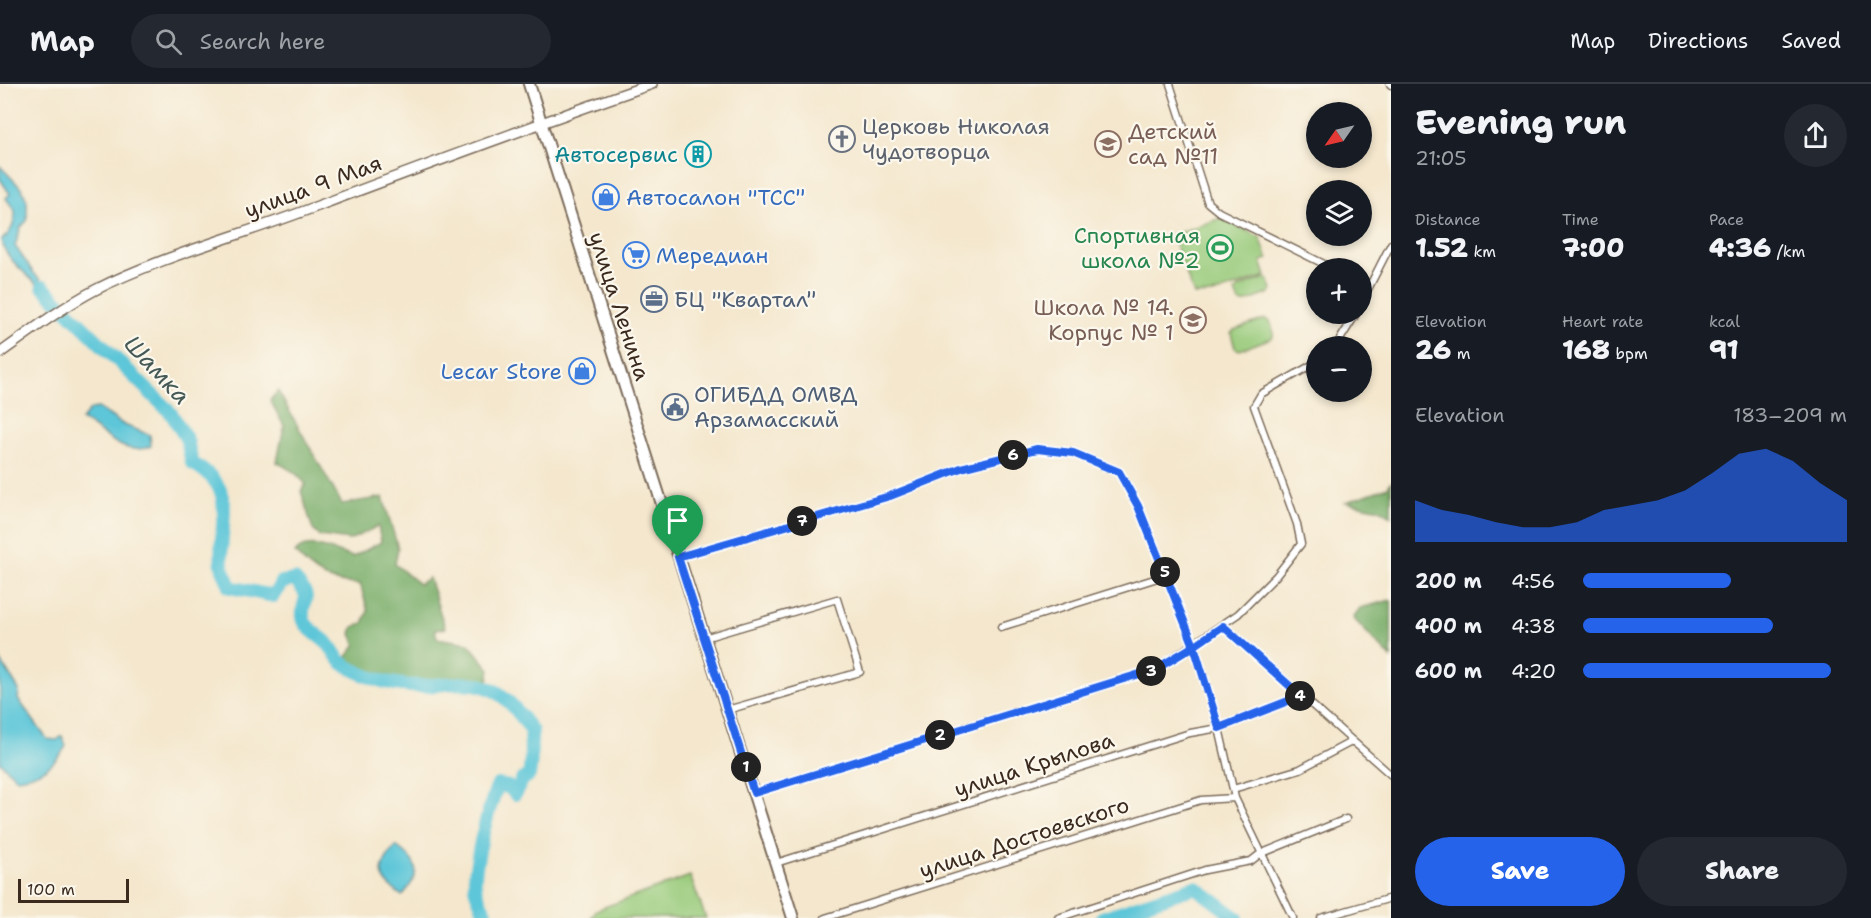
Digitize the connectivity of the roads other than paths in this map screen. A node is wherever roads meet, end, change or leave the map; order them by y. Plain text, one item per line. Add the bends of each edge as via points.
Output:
1 (529, 84) edge
2 (652, 84) edge
3 (1170, 84) edge
4 (542, 122) junction
5 (1391, 244) edge
6 (1312, 258) edge
7 (1372, 283) edge
8 (0, 352) edge
9 (1306, 368) edge
10 (678, 557) junction
11 (1167, 575) junction
12 (1223, 626) junction
13 (1001, 627) dead end
14 (704, 638) junction
15 (1194, 646) junction
16 (1301, 696) junction
17 (727, 710) junction
18 (1219, 728) junction
19 (1353, 741) junction
20 (1391, 775) edge
21 (1233, 789) junction
22 (754, 793) junction
23 (1235, 798) junction
24 (1346, 819) dead end
25 (1260, 854) junction
26 (776, 863) junction
27 (1391, 898) edge
28 (794, 918) edge
29 (825, 918) edge
30 (1058, 918) edge
31 (1293, 918) edge
32 (1321, 918) edge

1 - 4 main road, улица Ленина
2 - 4 main road, улица 9 Мая
3 - 6 street via 1208,203
4 - 8 main road, улица 9 Мая via 123,277 71,304
4 - 10 main road, улица Ленина
5 - 7 street
9 - 12 street via 1267,390 1254,406 1301,544 1276,576
10 - 11 street via 890,496 961,468 1037,449 1073,453 1119,472
10 - 14 main road, улица Ленина
11 - 13 street
11 - 15 street
12 - 15 street
12 - 16 street
14 - 17 main road, улица Ленина
14 - 17 street via 837,599 860,672
15 - 18 street
15 - 22 street via 1156,669
16 - 18 street, улица Крылова
16 - 19 street
17 - 22 main road, улица Ленина
18 - 21 street
18 - 26 street, улица Крылова via 1190,733
19 - 20 street
19 - 21 street via 1300,769
21 - 23 street
22 - 26 main road, улица Ленина
23 - 25 street
23 - 29 street, улица Достоевского via 1200,800
24 - 25 street
25 - 30 street via 1251,861 1205,870
25 - 31 street
26 - 28 main road, улица Ленина
27 - 32 street

